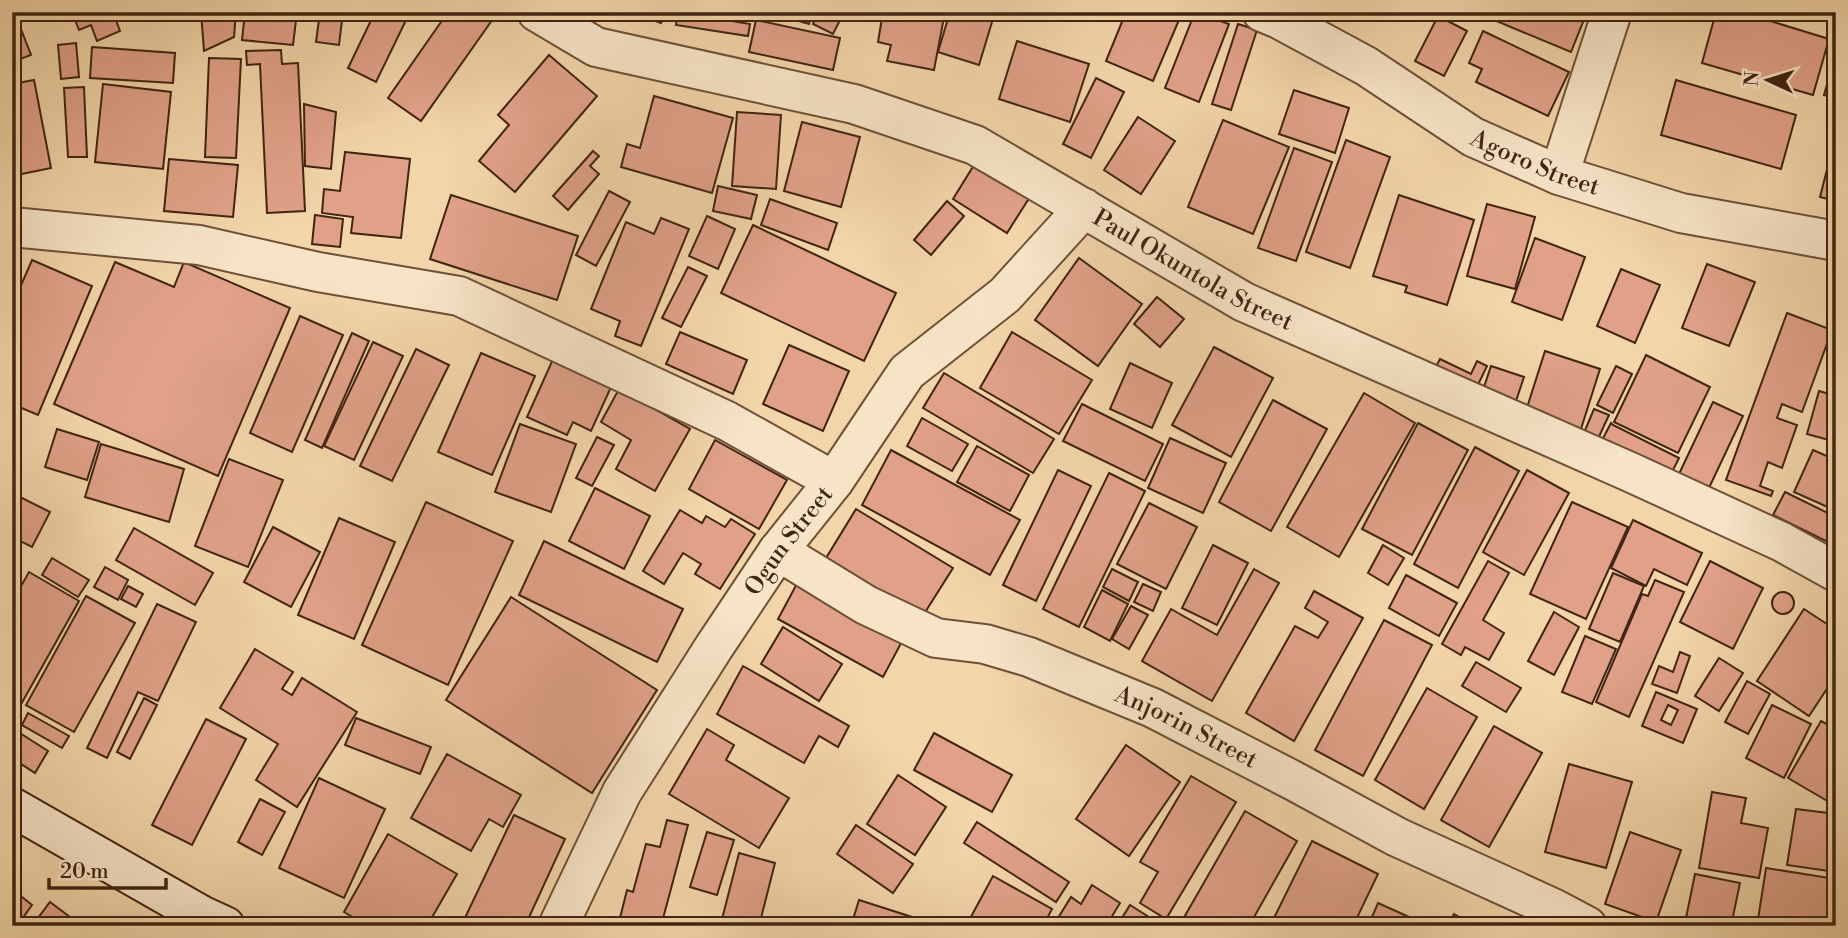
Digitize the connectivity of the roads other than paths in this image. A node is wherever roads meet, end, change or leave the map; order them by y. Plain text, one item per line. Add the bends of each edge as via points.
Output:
1 (537, 12) edge
2 (1612, 12) edge
3 (1274, 14) edge
4 (1559, 174) junction
5 (1084, 208) junction
6 (12, 227) edge
7 (1836, 241) edge
8 (834, 481) junction
9 (778, 551) junction
10 (1836, 572) edge
11 (12, 807) edge
12 (225, 926) edge
13 (558, 926) edge
14 (1587, 926) edge

1 - 5 street, Paul Okuntola Street via 596,47 853,104 975,145
2 - 4 street
3 - 4 street, Agoro Street via 1366,65 1473,137
4 - 7 street, Agoro Street via 1681,213
5 - 8 street, Ogun Street via 1005,295 907,372
5 - 10 street, Paul Okuntola Street via 1244,302 1630,472
6 - 8 street via 199,245 318,272 460,296 727,421
8 - 9 street, Ogun Street
9 - 13 street, Ogun Street via 622,792
9 - 14 street, Anjorin Street via 866,606 936,638 985,644 1029,657 1153,708 1397,837
11 - 12 street

